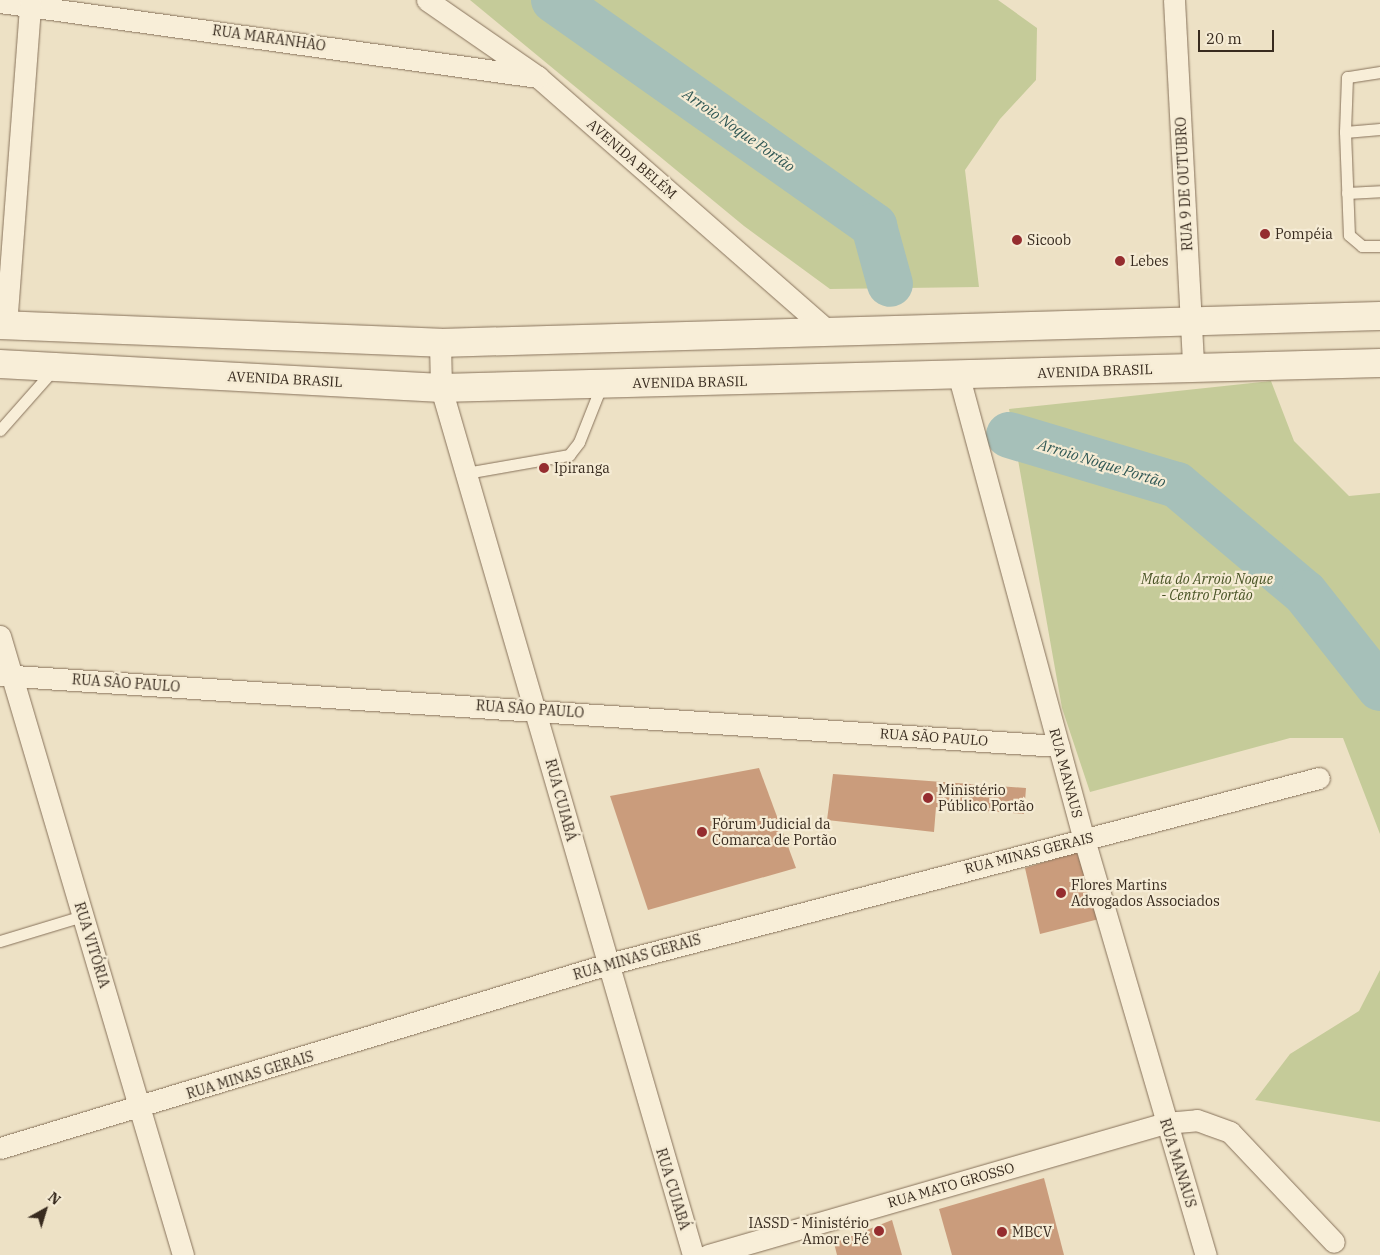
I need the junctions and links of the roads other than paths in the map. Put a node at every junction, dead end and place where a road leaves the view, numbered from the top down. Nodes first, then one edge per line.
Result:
1 (427, 0) edge
2 (1174, 0) edge
3 (0, 2) edge
4 (30, 4) junction
5 (1380, 72) edge
6 (538, 77) junction
7 (1380, 129) edge
8 (1345, 132) junction
9 (1380, 191) edge
10 (1347, 193) junction
11 (1380, 246) edge
12 (1380, 316) edge
13 (1192, 321) junction
14 (3, 326) edge
15 (827, 330) junction
16 (440, 343) junction
17 (1380, 363) edge
18 (0, 364) edge
19 (55, 367) junction
20 (1193, 367) junction
21 (959, 376) junction
22 (602, 384) junction
23 (440, 388) junction
24 (0, 430) edge
25 (466, 473) junction
26 (0, 636) edge
27 (5, 675) edge
28 (537, 709) junction
29 (1059, 746) junction
30 (1319, 778) dead end
31 (1084, 839) junction
32 (83, 916) junction
33 (0, 941) edge
34 (606, 965) junction
35 (141, 1108) junction
36 (1165, 1123) junction
37 (0, 1148) edge
38 (1334, 1242) dead end
39 (183, 1255) edge
40 (693, 1255) edge
41 (708, 1255) edge
42 (1206, 1255) edge

1 - 6 street, AVENIDA BELÉM
2 - 13 street, RUA 9 DE OUTUBRO
3 - 4 street, RUA MARANHÃO
4 - 6 street, RUA MARANHÃO
4 - 14 street
5 - 8 lane
6 - 15 street, AVENIDA BELÉM
7 - 8 lane
8 - 10 lane
9 - 10 lane
10 - 11 lane
12 - 13 main road
13 - 15 main road
13 - 20 street, RUA 9 DE OUTUBRO
14 - 16 main road
15 - 16 main road
16 - 23 street, RUA CUIABÁ
17 - 20 main road, AVENIDA BRASIL
18 - 19 main road, AVENIDA BRASIL
19 - 23 main road, AVENIDA BRASIL
19 - 24 lane
20 - 21 main road, AVENIDA BRASIL
21 - 22 main road, AVENIDA BRASIL
21 - 29 street, RUA MANAUS
22 - 23 main road, AVENIDA BRASIL
22 - 25 lane
23 - 25 street, RUA CUIABÁ
25 - 28 street, RUA CUIABÁ
26 - 27 street, RUA VITÓRIA
27 - 28 street, RUA SÃO PAULO
27 - 32 street, RUA VITÓRIA
28 - 29 street, RUA SÃO PAULO
28 - 34 street, RUA CUIABÁ
29 - 31 street, RUA MANAUS
30 - 31 street, RUA MINAS GERAIS
31 - 34 street, RUA MINAS GERAIS
31 - 36 street, RUA MANAUS
32 - 33 lane
32 - 35 street, RUA VITÓRIA
34 - 35 street, RUA MINAS GERAIS
34 - 40 street, RUA CUIABÁ
35 - 37 street, RUA MINAS GERAIS
35 - 39 street, RUA VITÓRIA
36 - 38 street, RUA MATO GROSSO
36 - 41 street, RUA MATO GROSSO
36 - 42 street, RUA MANAUS

